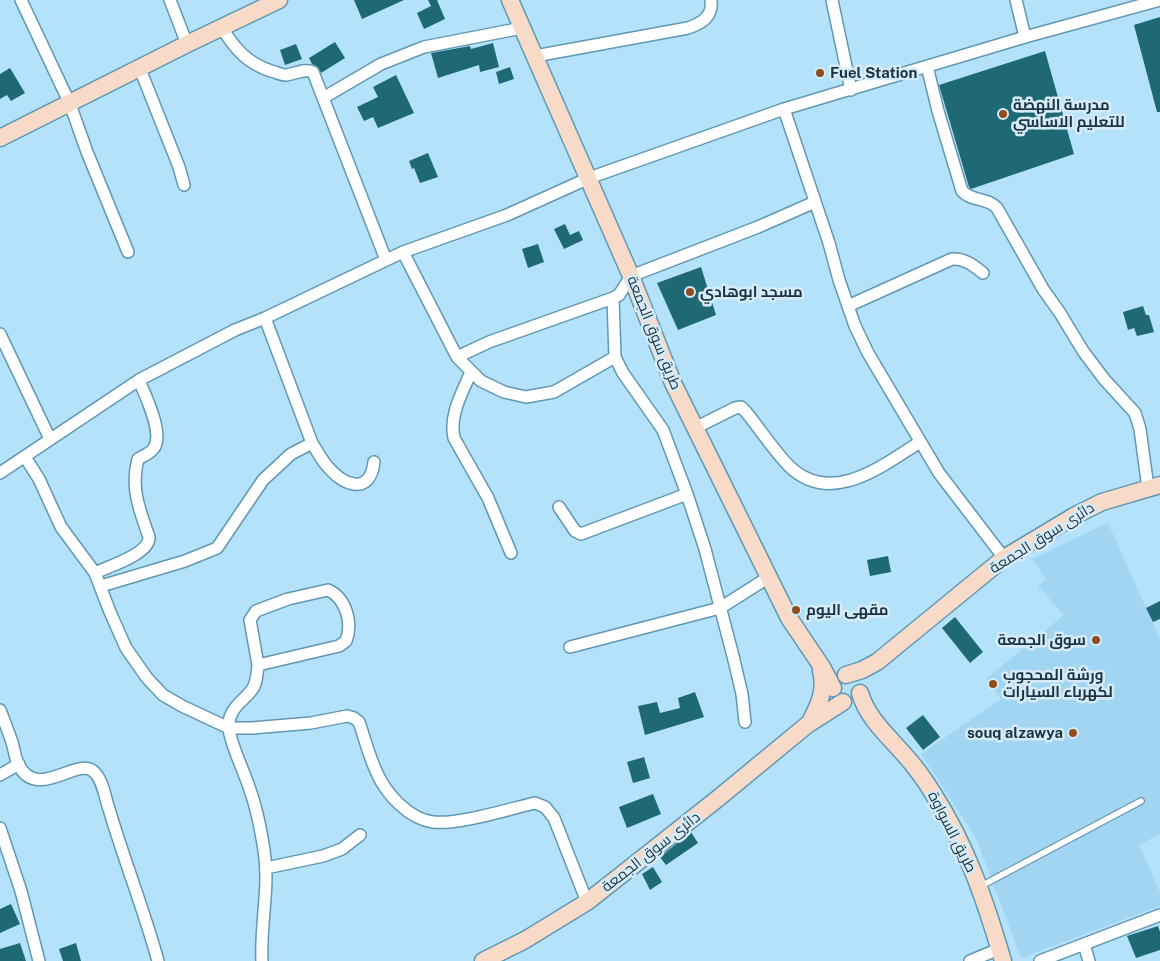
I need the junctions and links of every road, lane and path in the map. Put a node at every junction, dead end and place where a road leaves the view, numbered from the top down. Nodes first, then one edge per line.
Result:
1 (21, 0) edge
2 (170, 0) edge
3 (280, 0) edge
4 (510, 0) edge
5 (711, 0) edge
6 (832, 0) edge
7 (1016, 0) edge
8 (1160, 0) edge
9 (222, 28) junction
10 (522, 28) junction
11 (1025, 37) junction
12 (187, 44) junction
13 (535, 56) junction
14 (927, 66) junction
15 (140, 68) junction
16 (851, 90) junction
17 (323, 98) junction
18 (70, 104) junction
19 (784, 109) junction
20 (0, 138) edge
21 (589, 178) junction
22 (184, 184) dead end
23 (815, 202) junction
24 (128, 252) dead end
25 (403, 252) junction
26 (386, 260) junction
27 (983, 272) dead end
28 (631, 276) junction
29 (613, 298) junction
30 (848, 306) junction
31 (265, 318) junction
32 (0, 334) edge
33 (457, 357) junction
34 (615, 357) junction
35 (470, 372) junction
36 (139, 380) junction
37 (695, 428) junction
38 (50, 439) junction
39 (920, 442) junction
40 (312, 443) junction
41 (25, 457) junction
42 (374, 462) dead end
43 (0, 473) edge
44 (1154, 487) edge
45 (687, 494) junction
46 (559, 507) dead end
47 (511, 553) dead end
48 (1004, 558) junction
49 (95, 573) junction
50 (769, 577) junction
51 (100, 586) junction
52 (720, 608) junction
53 (570, 647) dead end
54 (817, 659) junction
55 (258, 665) junction
56 (846, 690) junction
57 (0, 710) edge
58 (870, 716) junction
59 (813, 721) junction
60 (745, 722) dead end
61 (229, 728) junction
62 (19, 764) junction
63 (0, 775) edge
64 (1141, 801) dead end
65 (0, 828) edge
66 (360, 836) dead end
67 (266, 868) junction
68 (979, 887) junction
69 (587, 902) junction
70 (1160, 914) edge
71 (1084, 944) junction
72 (1001, 955) edge
73 (39, 961) edge
74 (158, 961) edge
75 (262, 961) edge
76 (483, 961) edge
77 (970, 961) edge
78 (1040, 961) edge
79 (1089, 961) edge

1 - 18 street
2 - 12 street
3 - 9 street
4 - 10 street, طريق سوق الجمعة
5 - 13 street
6 - 16 street
7 - 11 street
8 - 11 street
9 - 12 street
9 - 17 street
10 - 13 street, طريق سوق الجمعة
10 - 17 street
11 - 14 street
12 - 15 street
13 - 21 street, طريق سوق الجمعة
14 - 16 street
14 - 44 street
15 - 18 street
15 - 22 street
16 - 19 street
17 - 26 street
18 - 20 street
18 - 24 street
19 - 21 street
19 - 23 street
21 - 25 street
21 - 28 street, طريق سوق الجمعة
23 - 28 street
23 - 30 street
25 - 26 street
25 - 33 street
26 - 31 street
27 - 30 street
28 - 29 street
28 - 37 street, طريق سوق الجمعة
29 - 33 street
29 - 34 street
30 - 39 street
31 - 36 street
31 - 40 street
32 - 38 street
33 - 35 street
34 - 35 street
34 - 45 street
35 - 47 street
36 - 38 street
36 - 49 street
37 - 39 street
37 - 50 street, طريق سوق الجمعة
38 - 41 street
39 - 48 street
40 - 42 street
40 - 51 street
41 - 43 street
41 - 49 street
44 - 48 street, دائرى سوق الجمعة
45 - 46 street
45 - 52 street
48 - 56 street, دائرى سوق الجمعة
49 - 51 street
50 - 52 street
50 - 54 street, طريق سوق الجمعة
51 - 61 street
52 - 53 street
52 - 60 street
54 - 56 street
54 - 59 street
55 - 55 street
55 - 61 street
56 - 58 street, طريق السواوة
56 - 59 street, دائرى سوق الجمعة
57 - 62 street
58 - 59 street
58 - 68 street, طريق السواوة
59 - 69 street, دائرى سوق الجمعة
61 - 67 street
61 - 69 street
62 - 63 street
62 - 74 street
64 - 68 lane
65 - 73 street
66 - 67 street
67 - 75 street
68 - 72 street, طريق السواوة
69 - 76 street, دائرى سوق الجمعة
70 - 71 street
71 - 78 street
71 - 79 street
72 - 77 street

